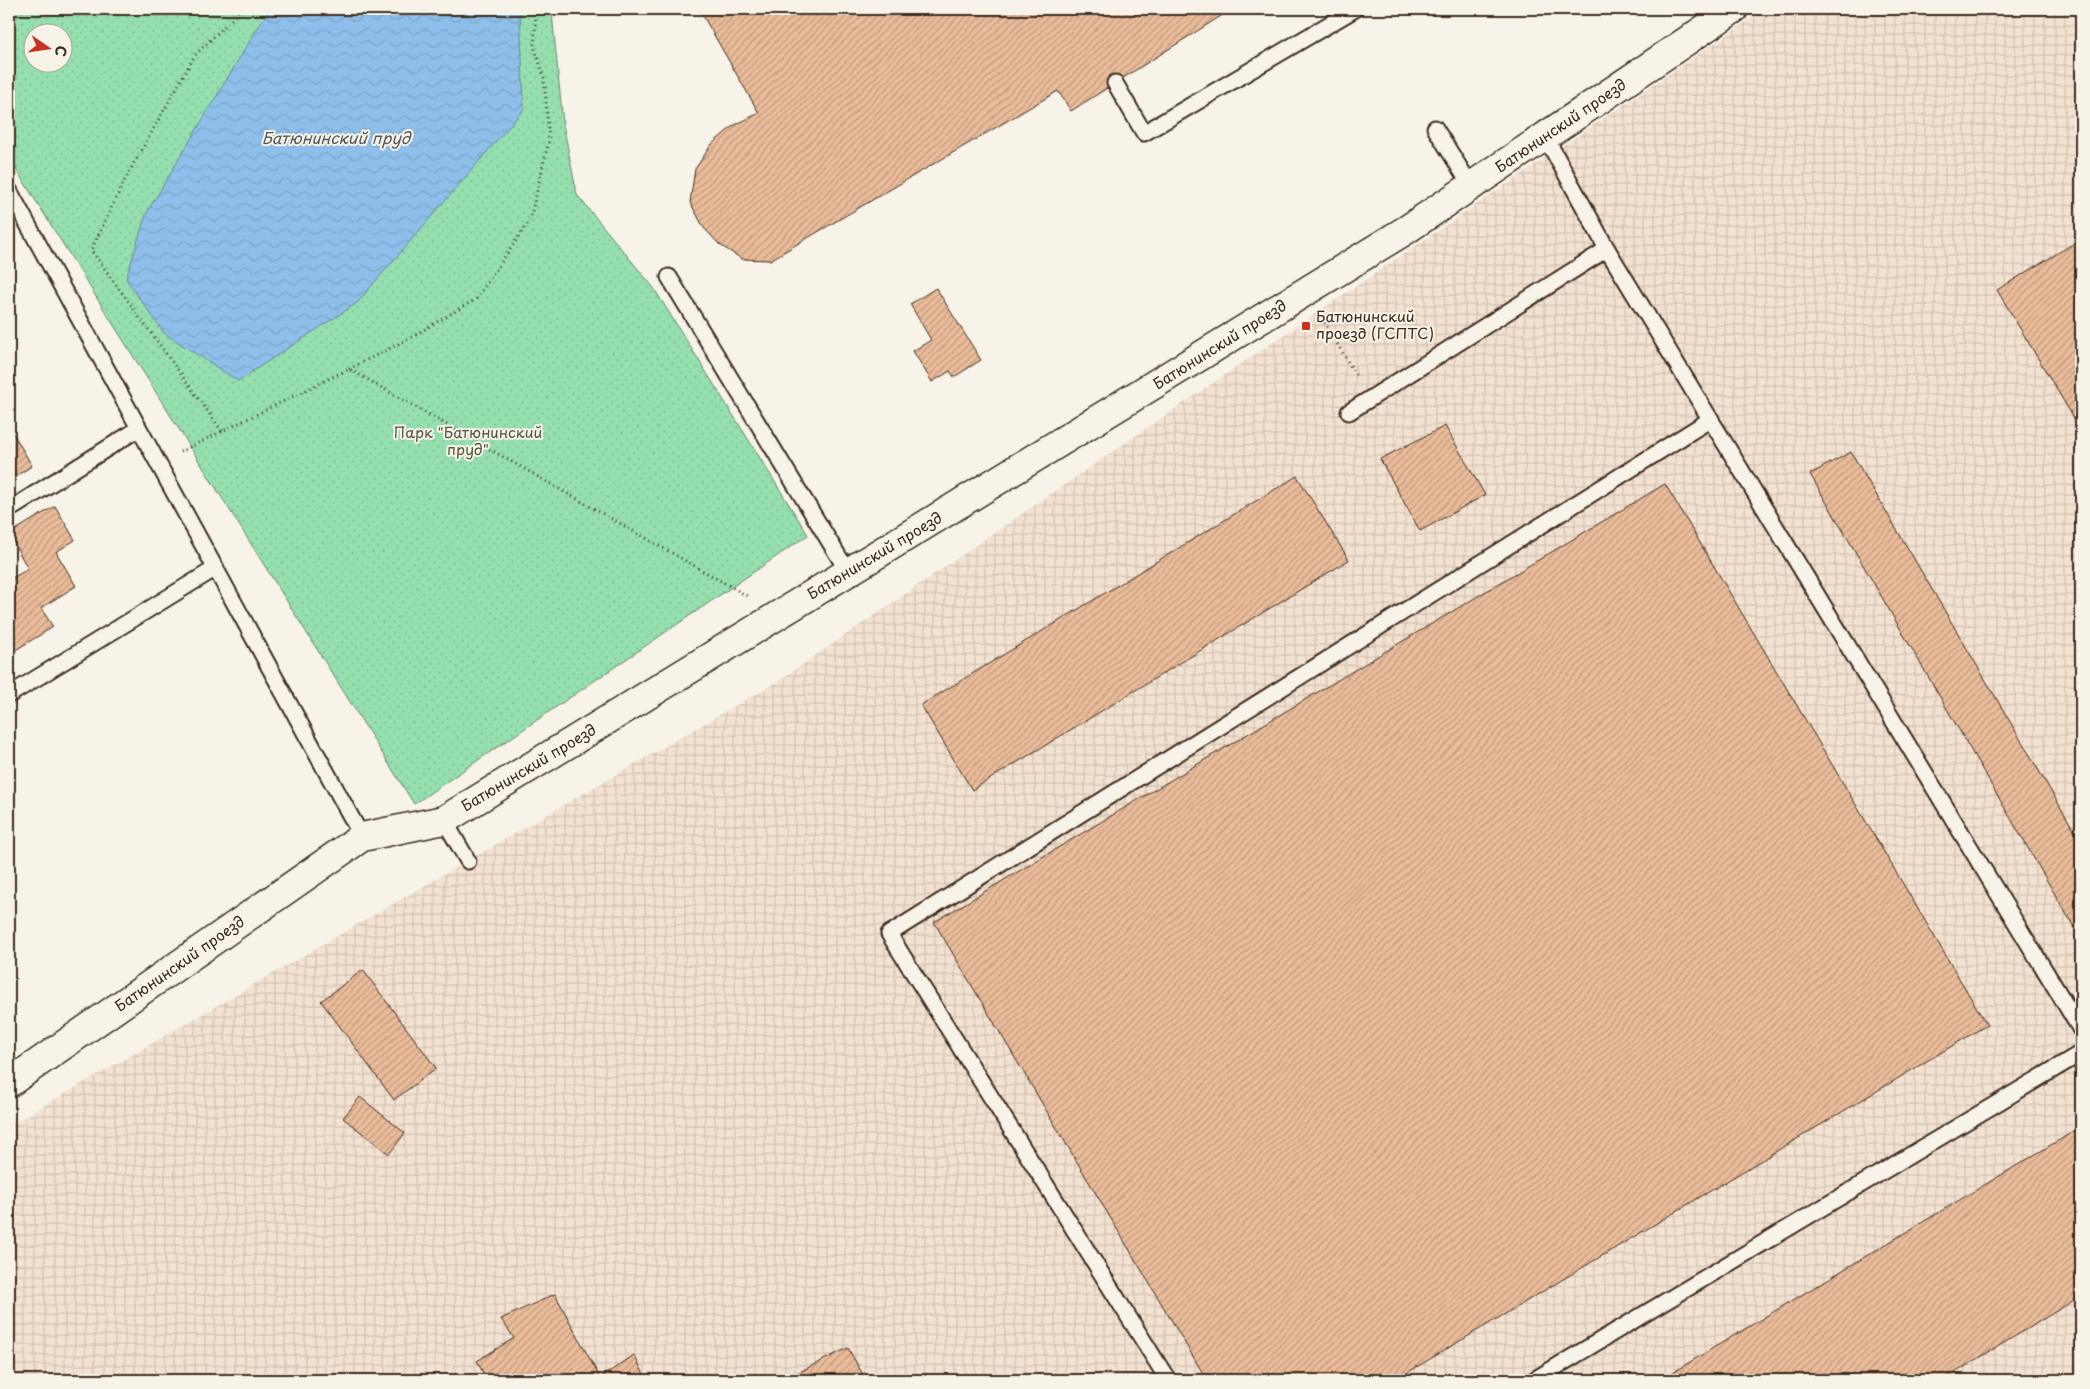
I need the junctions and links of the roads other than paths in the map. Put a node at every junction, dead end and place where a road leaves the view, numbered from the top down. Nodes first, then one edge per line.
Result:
1 (1355, 9) edge
2 (1734, 9) edge
3 (1115, 84) dead end
4 (1435, 128) dead end
5 (1545, 136) junction
6 (1471, 186) junction
7 (9, 190) edge
8 (1607, 249) junction
9 (669, 277) dead end
10 (1349, 412) dead end
11 (1711, 419) junction
12 (138, 429) junction
13 (9, 510) edge
14 (216, 568) junction
15 (848, 572) junction
16 (9, 695) edge
17 (444, 820) junction
18 (362, 837) junction
19 (468, 861) dead end
20 (2081, 1030) edge
21 (2081, 1053) edge
22 (9, 1083) edge
23 (1168, 1380) edge
24 (1534, 1380) edge

1 - 3 lane
2 - 5 street, Батюнинский проезд
4 - 6 lane
5 - 6 street, Батюнинский проезд
5 - 8 lane
6 - 15 street, Батюнинский проезд
7 - 12 lane
8 - 10 lane
8 - 11 lane
9 - 15 lane
11 - 20 lane
11 - 23 lane
12 - 13 lane
12 - 14 lane
14 - 16 lane
14 - 18 lane
15 - 17 street, Батюнинский проезд
17 - 18 street, Батюнинский проезд
17 - 19 lane
18 - 22 street, Батюнинский проезд
21 - 24 lane

